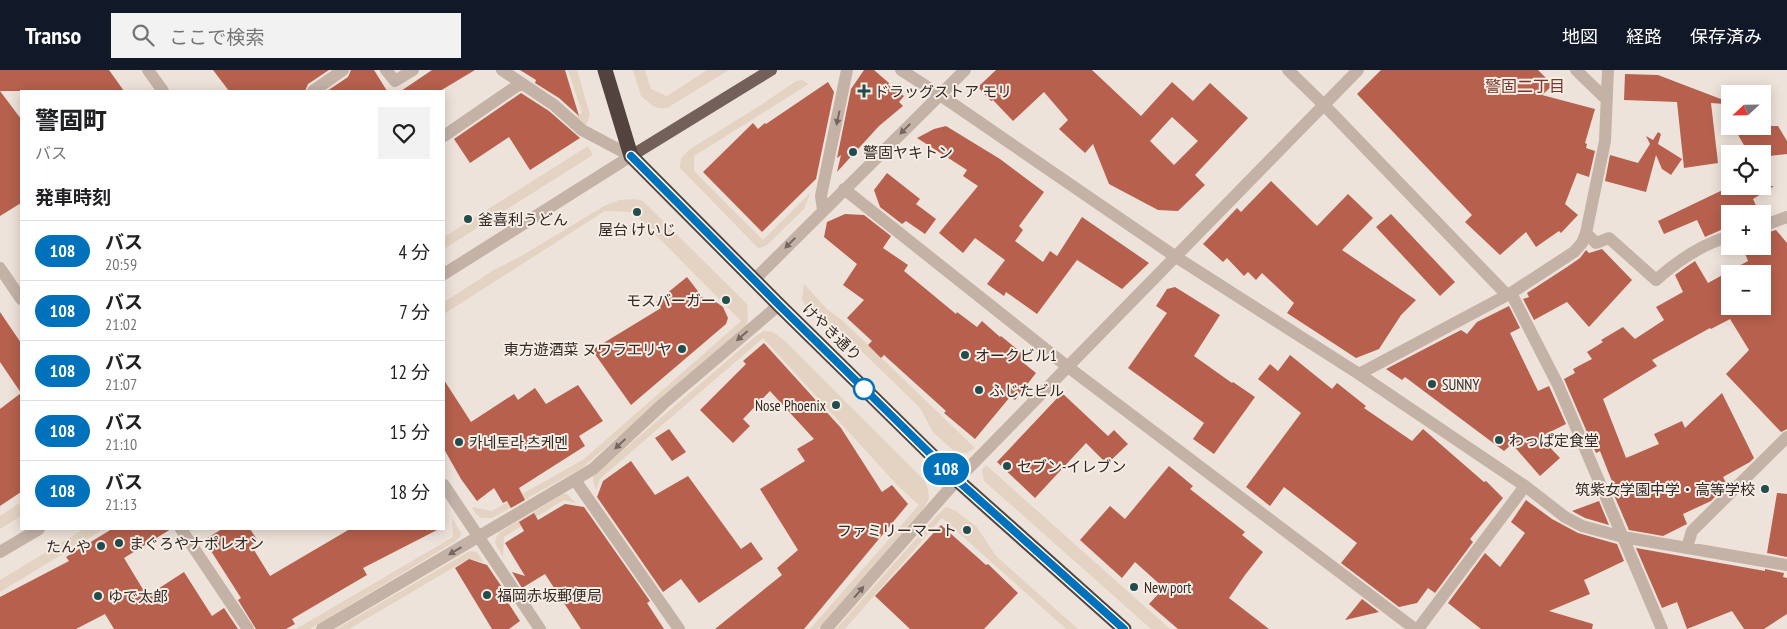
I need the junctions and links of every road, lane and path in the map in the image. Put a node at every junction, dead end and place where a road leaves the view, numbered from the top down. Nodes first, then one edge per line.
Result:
1 (148, 70) edge
2 (343, 70) edge
3 (386, 70) edge
4 (413, 70) edge
5 (502, 70) edge
6 (605, 70) edge
7 (771, 70) edge
8 (847, 70) edge
9 (901, 70) edge
10 (965, 70) edge
11 (1288, 70) edge
12 (1358, 70) edge
13 (1576, 70) edge
14 (1608, 70) edge
15 (521, 83) junction
16 (162, 90) edge
17 (314, 90) edge
18 (940, 95) junction
19 (1607, 100) junction
20 (1324, 105) junction
21 (445, 135) edge
22 (631, 156) junction
23 (844, 189) junction
24 (823, 210) junction
25 (1787, 217) edge
26 (1771, 223) edge
27 (1586, 233) junction
28 (1721, 240) edge
29 (1176, 257) junction
30 (0, 268) edge
31 (445, 273) edge
32 (754, 280) junction
33 (1509, 294) junction
34 (20, 298) edge
35 (779, 305) junction
36 (1068, 368) junction
37 (1358, 374) junction
38 (1787, 437) edge
39 (575, 480) junction
40 (957, 480) junction
41 (445, 486) edge
42 (1525, 486) junction
43 (37, 530) edge
44 (182, 530) edge
45 (479, 536) junction
46 (1623, 537) junction
47 (1687, 547) junction
48 (0, 552) edge
49 (1787, 565) edge
50 (248, 629) edge
51 (322, 629) edge
52 (540, 629) edge
53 (679, 629) edge
54 (826, 629) edge
55 (1124, 629) edge
56 (1417, 629) edge
57 (1662, 629) edge

1 - 16 street
2 - 17 street
3 - 4 street
5 - 15 street
6 - 22 highway
7 - 22 main road
8 -> 24 street
9 - 18 street
10 - 18 street
11 - 20 street
12 - 20 street
13 - 19 street
14 - 19 street
15 - 21 street
15 - 22 street
18 -> 23 street
18 - 29 street
19 - 27 street
20 - 29 street
20 - 33 street
22 - 31 street
22 - 32 highway, けやき通り
23 - 24 street
23 - 36 street
24 -> 32 street
25 - 26 street
27 - 28 street
27 - 33 street
29 - 36 street
29 - 37 street
30 - 34 street
32 - 35 highway, けやき通り
33 - 37 street
33 - 46 street
35 -> 39 street
35 - 40 highway, けやき通り
36 - 40 street
36 - 56 street
37 - 42 street
38 - 47 street
39 - 45 street
39 - 53 street
54 -> 40 street
40 - 55 highway, けやき通り
41 - 45 street
42 - 46 street
42 - 56 street
43 - 48 street
44 - 50 street
45 -> 51 street
45 - 52 street
46 - 47 street
46 - 57 street
47 - 49 street

